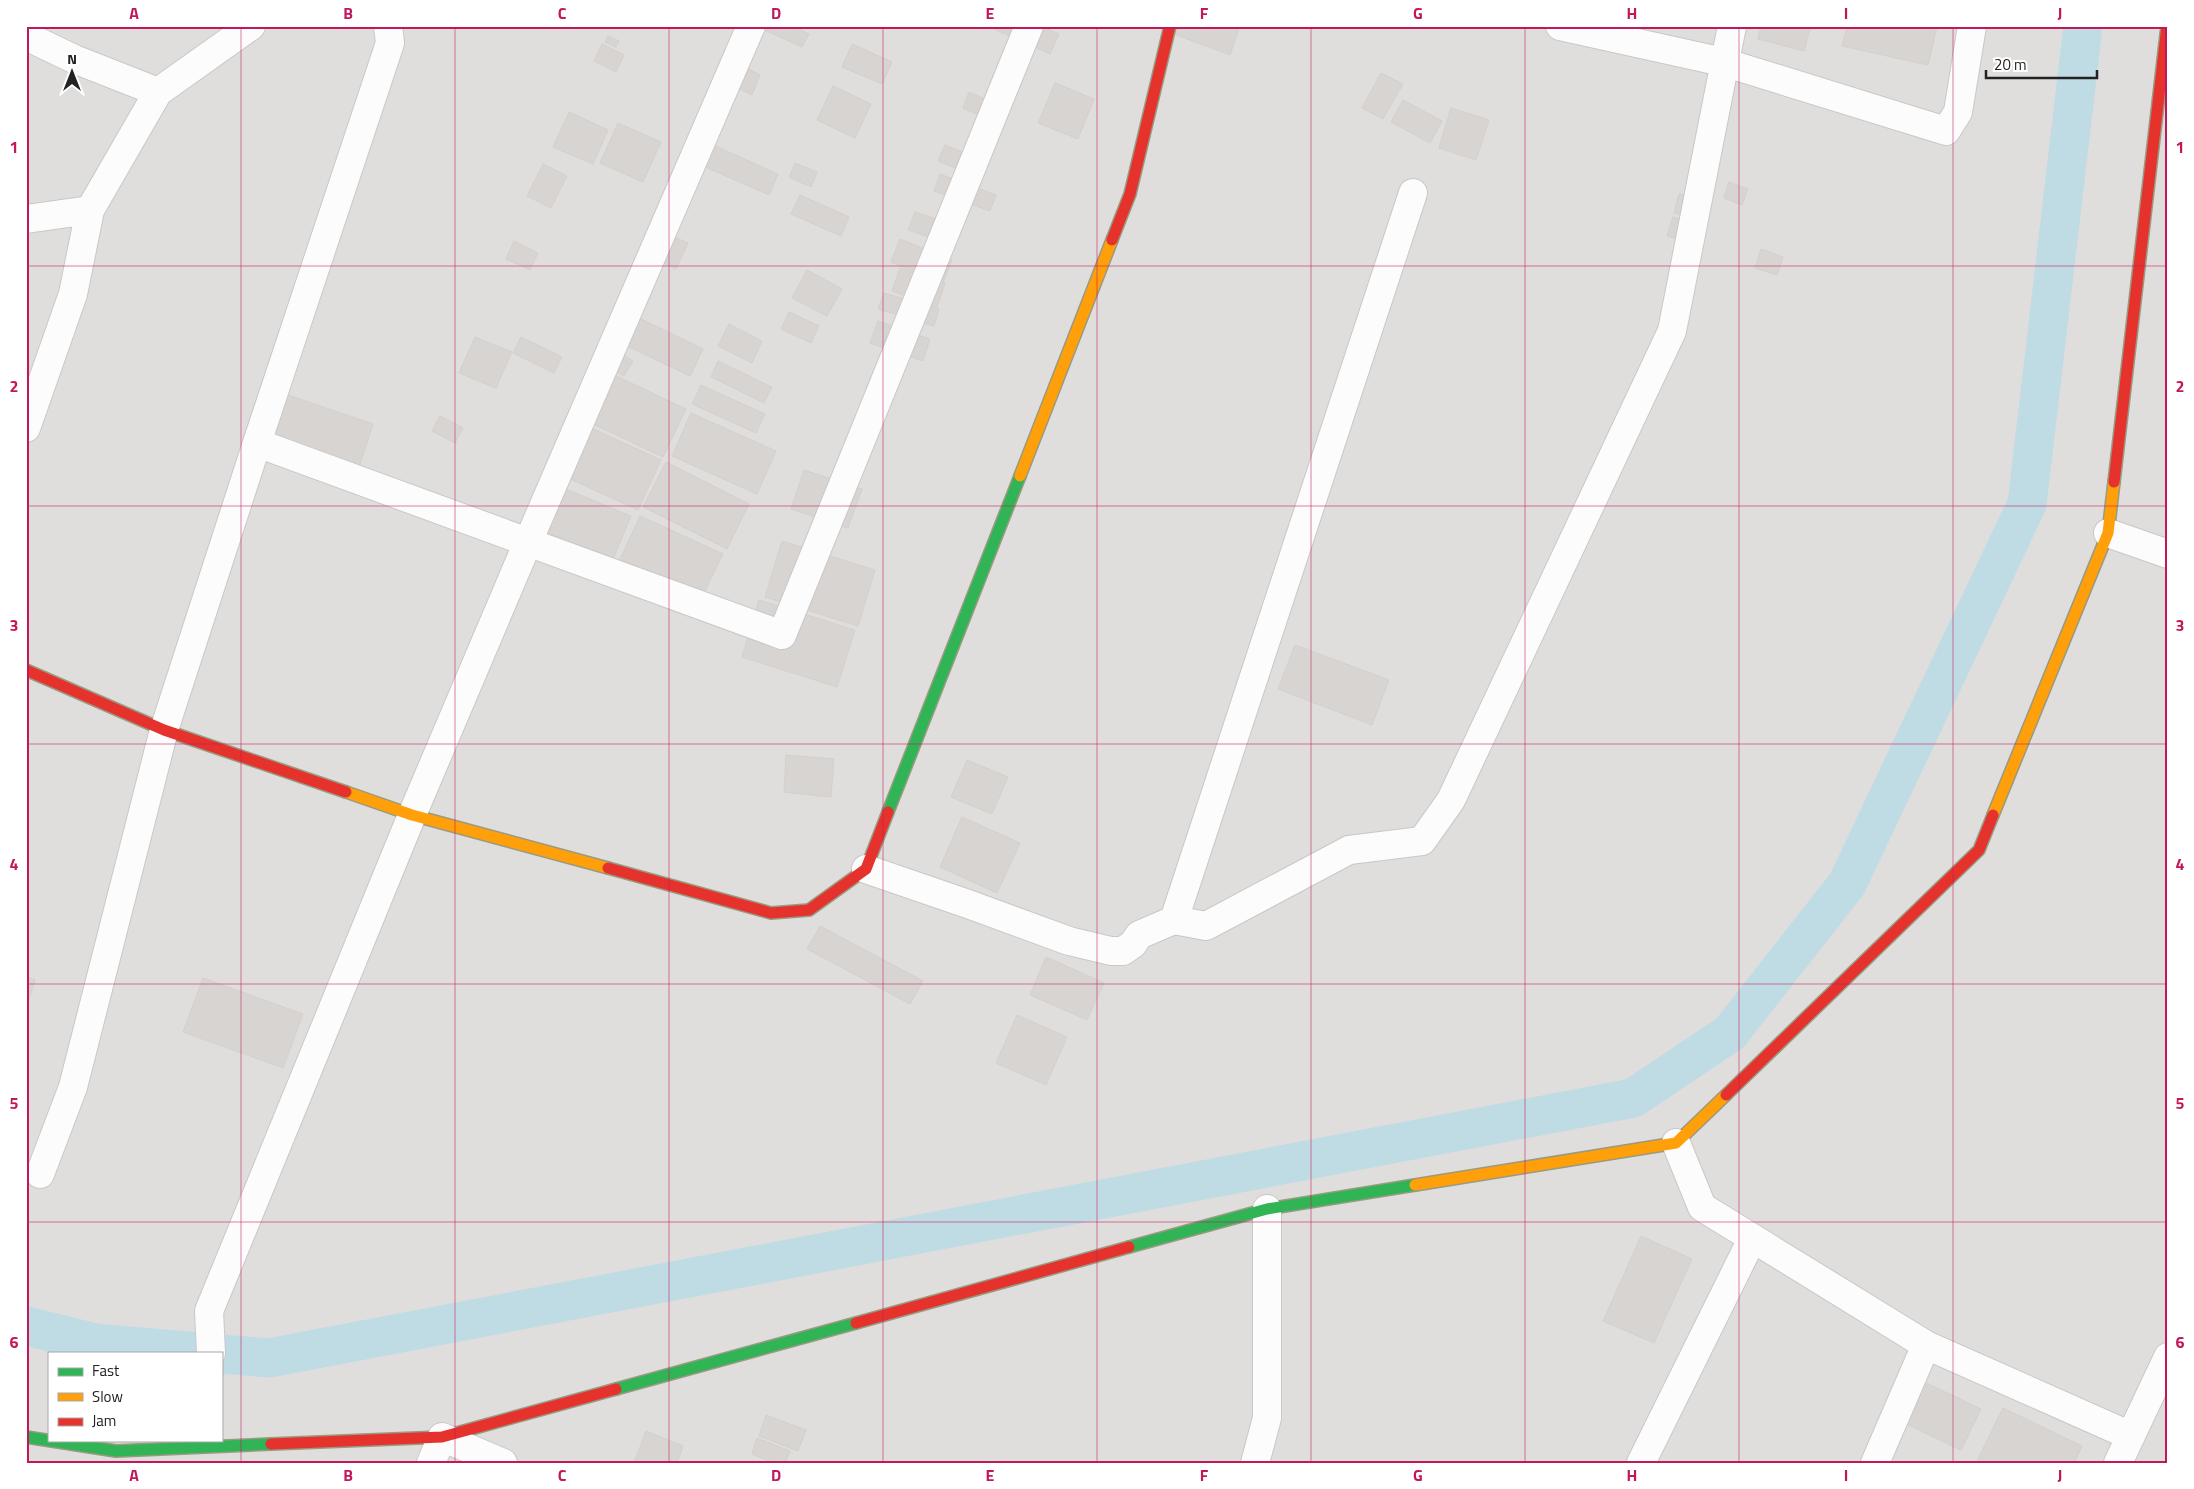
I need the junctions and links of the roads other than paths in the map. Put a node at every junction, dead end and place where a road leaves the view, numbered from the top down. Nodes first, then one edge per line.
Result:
1 (250, 26) edge
2 (388, 26) edge
3 (751, 26) edge
4 (1030, 26) edge
5 (1170, 26) edge
6 (1560, 26) edge
7 (1732, 26) edge
8 (1972, 26) edge
9 (2166, 26) edge
10 (26, 36) edge
11 (1724, 62) junction
12 (158, 92) junction
13 (1413, 193) dead end
14 (90, 210) junction
15 (26, 219) edge
16 (26, 428) edge
17 (257, 443) junction
18 (2108, 533) junction
19 (528, 542) junction
20 (2168, 554) edge
21 (26, 670) edge
22 (164, 730) junction
23 (412, 815) junction
24 (866, 869) junction
25 (1174, 920) junction
26 (1676, 1143) junction
27 (40, 1174) dead end
28 (1266, 1209) junction
29 (1752, 1239) junction
30 (1926, 1345) junction
31 (211, 1352) edge
32 (2167, 1362) edge
33 (2131, 1436) junction
34 (26, 1437) edge
35 (442, 1437) junction
36 (48, 1440) edge
37 (58, 1442) edge
38 (215, 1444) edge
39 (431, 1463) edge
40 (502, 1463) edge
41 (1255, 1463) edge
42 (1641, 1463) edge
43 (1875, 1463) edge
44 (2118, 1463) edge

1 - 12 street
2 - 17 street
3 - 19 street
4 - 19 street
5 - 24 street
6 - 11 street
7 - 11 street
8 - 11 street
9 - 18 street
10 - 12 street
11 - 25 street
12 - 14 street
13 - 25 street
14 - 15 street
14 - 16 street
17 - 19 street
17 - 22 street
18 - 20 street
18 - 26 street
19 - 23 street
21 - 22 street
22 - 23 street
22 - 27 street
23 - 24 street
23 - 31 street
24 - 25 street
26 - 28 street
26 - 29 street
28 - 35 street
28 - 41 street
29 - 30 street
29 - 42 street
30 - 33 street
30 - 43 street
32 - 33 street
33 - 44 street
34 - 36 street
35 - 38 street
35 - 39 street
35 - 40 street
37 - 38 street

